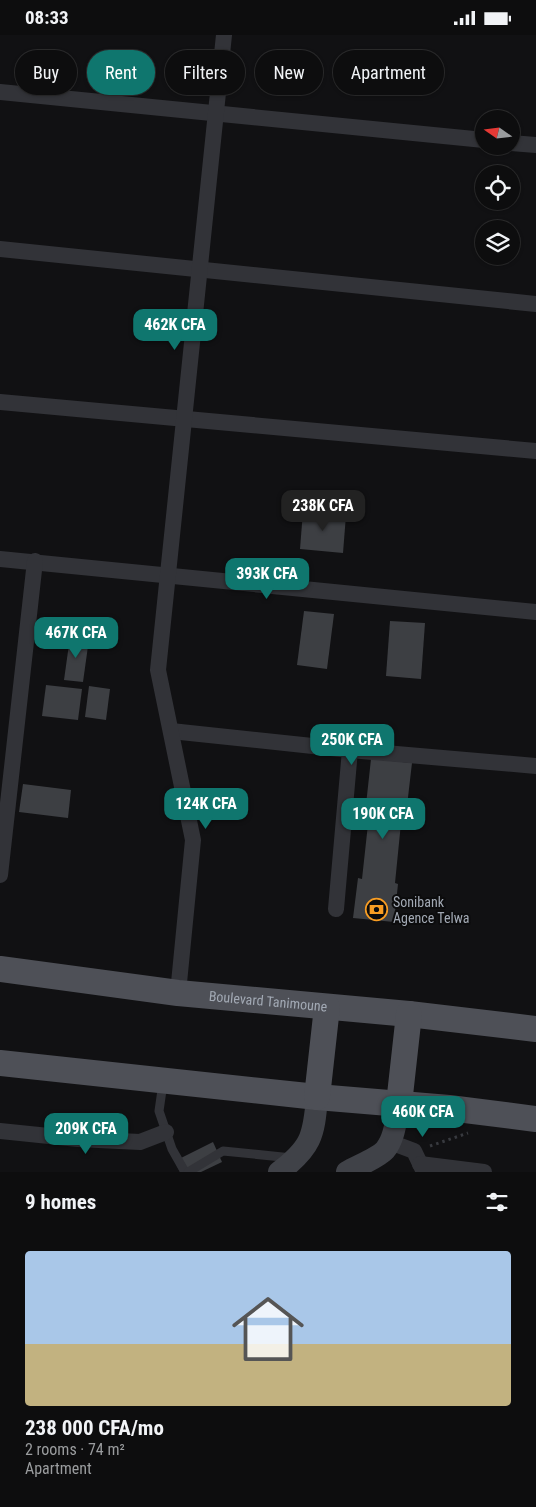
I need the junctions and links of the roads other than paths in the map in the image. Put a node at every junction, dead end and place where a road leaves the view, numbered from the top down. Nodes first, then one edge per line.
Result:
1 (224, 35) edge
2 (0, 92) edge
3 (216, 113) junction
4 (475, 139) edge
5 (520, 144) edge
6 (536, 145) edge
7 (0, 249) edge
8 (200, 269) junction
9 (536, 303) edge
10 (0, 401) edge
11 (184, 419) junction
12 (536, 451) edge
13 (0, 559) edge
14 (35, 561) junction
15 (168, 575) junction
16 (536, 612) edge
17 (171, 731) junction
18 (350, 750) junction
19 (536, 766) edge
20 (0, 875) edge
21 (336, 909) dead end
22 (0, 969) edge
23 (178, 993) junction
24 (327, 1007) junction
25 (409, 1014) junction
26 (536, 1029) edge
27 (0, 1063) edge
28 (163, 1080) junction
29 (318, 1097) junction
30 (399, 1105) junction
31 (536, 1119) edge
32 (0, 1131) edge
33 (166, 1132) junction
34 (390, 1142) junction
35 (298, 1158) junction
36 (419, 1162) edge
37 (186, 1172) edge
38 (279, 1172) edge
39 (347, 1172) edge
40 (484, 1172) edge

1 - 3 street
2 - 3 street
3 - 4 street
3 - 8 street
5 - 6 street
7 - 8 street
8 - 9 street
8 - 11 street
10 - 11 street
11 - 12 street
11 - 15 street
13 - 14 street
14 - 15 street
14 - 20 street
15 - 16 street
15 - 17 street
17 - 18 street
17 - 23 street
18 - 19 street
18 - 21 street
22 - 23 main road, Boulevard Tanimoune
23 - 24 main road, Boulevard Tanimoune
24 - 25 main road, Boulevard Tanimoune
24 - 29 main road
25 - 26 main road, Boulevard Tanimoune
25 - 30 main road
27 - 28 main road
28 - 29 main road
28 - 33 lane
29 - 30 main road
29 - 35 main road
30 - 31 main road
30 - 34 main road
32 - 33 street
33 - 37 lane
34 - 36 street
34 - 39 main road
35 - 37 lane
35 - 38 main road
36 - 40 street

